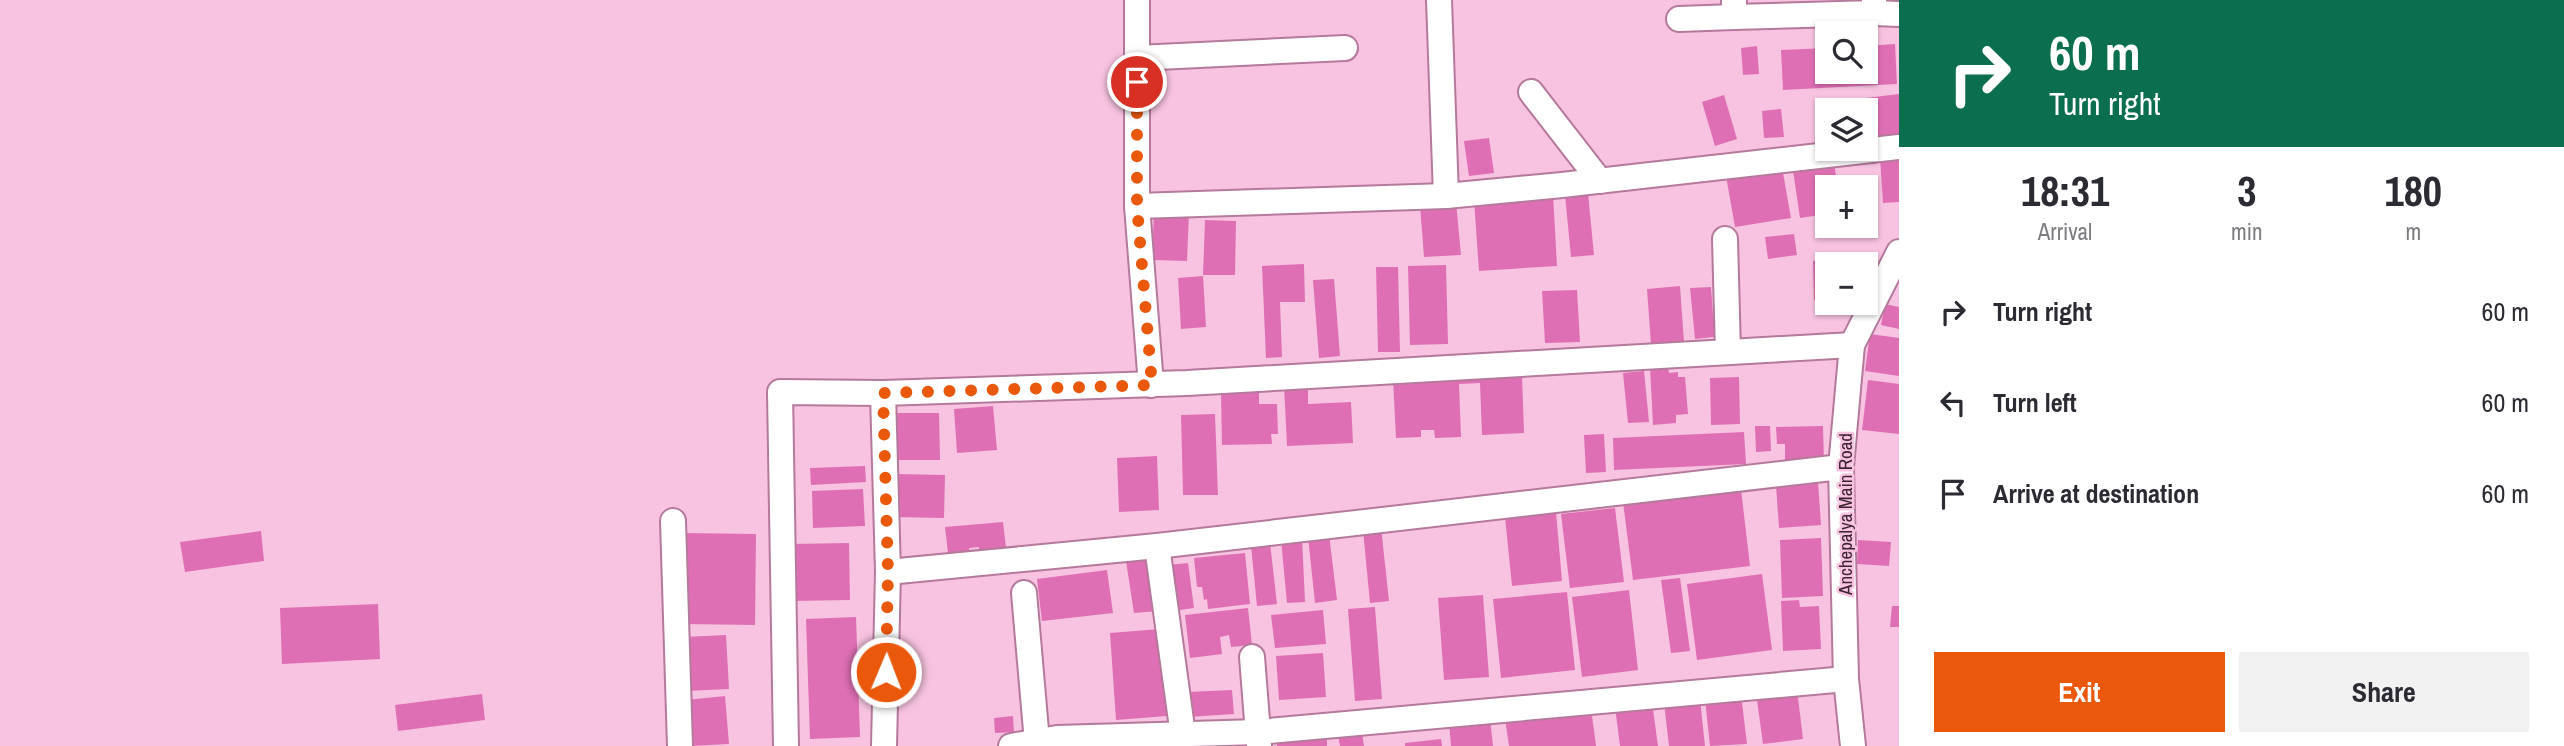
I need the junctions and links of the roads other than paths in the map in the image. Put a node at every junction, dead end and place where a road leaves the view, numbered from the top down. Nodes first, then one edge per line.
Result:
1 (1137, 0) edge
2 (1439, 0) edge
3 (1874, 6) edge
4 (1734, 8) edge
5 (1899, 14) edge
6 (1679, 19) dead end
7 (1345, 48) dead end
8 (1137, 58) junction
9 (1531, 92) dead end
10 (1899, 147) edge
11 (1600, 181) junction
12 (1446, 196) junction
13 (1137, 206) junction
14 (1724, 239) dead end
15 (1899, 252) edge
16 (1852, 345) junction
17 (1728, 352) junction
18 (1152, 385) junction
19 (883, 393) junction
20 (1841, 467) junction
21 (673, 521) dead end
22 (1157, 546) junction
23 (888, 572) junction
24 (1024, 593) dead end
25 (1252, 657) dead end
26 (1846, 680) junction
27 (1183, 735) junction
28 (1258, 739) edge
29 (1037, 741) junction
30 (680, 746) edge
31 (786, 746) edge
32 (884, 746) edge
33 (1011, 746) edge
34 (1853, 746) edge

1 - 8 street
2 - 12 street
3 - 4 street
3 - 5 street
4 - 6 street
7 - 8 street
8 - 13 street
9 - 11 street
10 - 11 street
11 - 12 street
12 - 13 street
13 - 18 street
14 - 17 street
15 - 16 street, Anchepalya Main Road
16 - 17 street
16 - 20 street, Anchepalya Main Road
17 - 18 street
18 - 19 street
19 - 23 street
19 - 31 street
20 - 22 street
20 - 26 street, Anchepalya Main Road
21 - 30 street
22 - 23 street
22 - 27 street
23 - 32 street
24 - 29 street
25 - 28 street
26 - 28 street
26 - 34 street, Anchepalya Main Road
27 - 28 street
27 - 29 street
29 - 33 street

